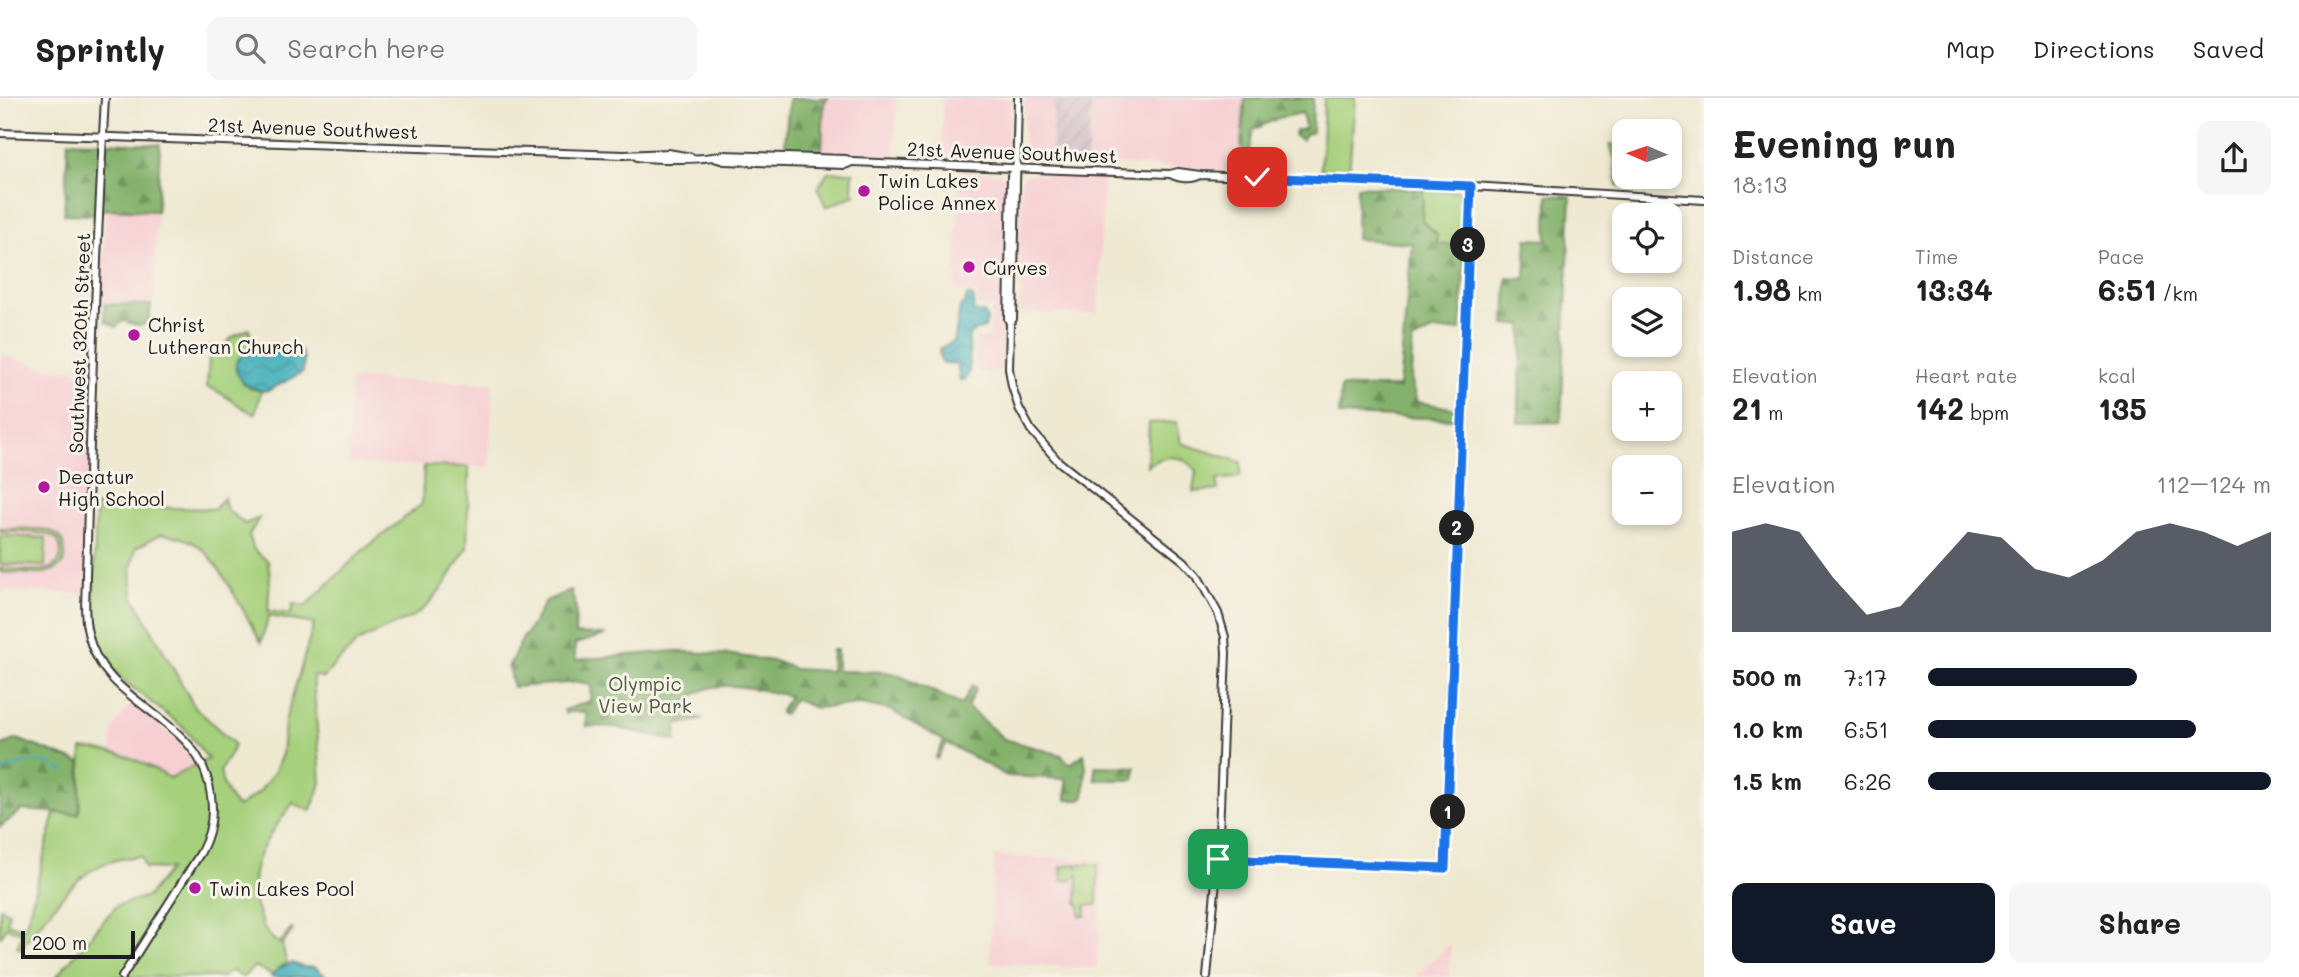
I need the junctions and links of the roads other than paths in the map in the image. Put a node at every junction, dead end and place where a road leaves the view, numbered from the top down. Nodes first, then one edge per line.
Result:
1 (105, 98) edge
2 (1018, 98) edge
3 (0, 134) edge
4 (103, 138) junction
5 (1016, 167) junction
6 (1471, 186) junction
7 (1704, 200) edge
8 (1010, 244) junction
9 (1016, 261) junction
10 (1010, 323) junction
11 (1218, 859) junction
12 (122, 977) edge
13 (1207, 977) edge

1 - 4 main road, Southwest 320th Street
2 - 5 main road
3 - 4 main road, 21st Avenue Southwest
4 - 5 main road, 21st Avenue Southwest
4 - 12 main road, Southwest 320th Street
5 - 6 main road, 21st Avenue Southwest
5 - 8 main road
5 - 9 main road
6 - 7 main road, 21st Avenue Southwest
6 - 11 street
8 - 9 main road
8 - 10 main road
9 - 10 main road
10 - 11 main road
11 - 13 main road

